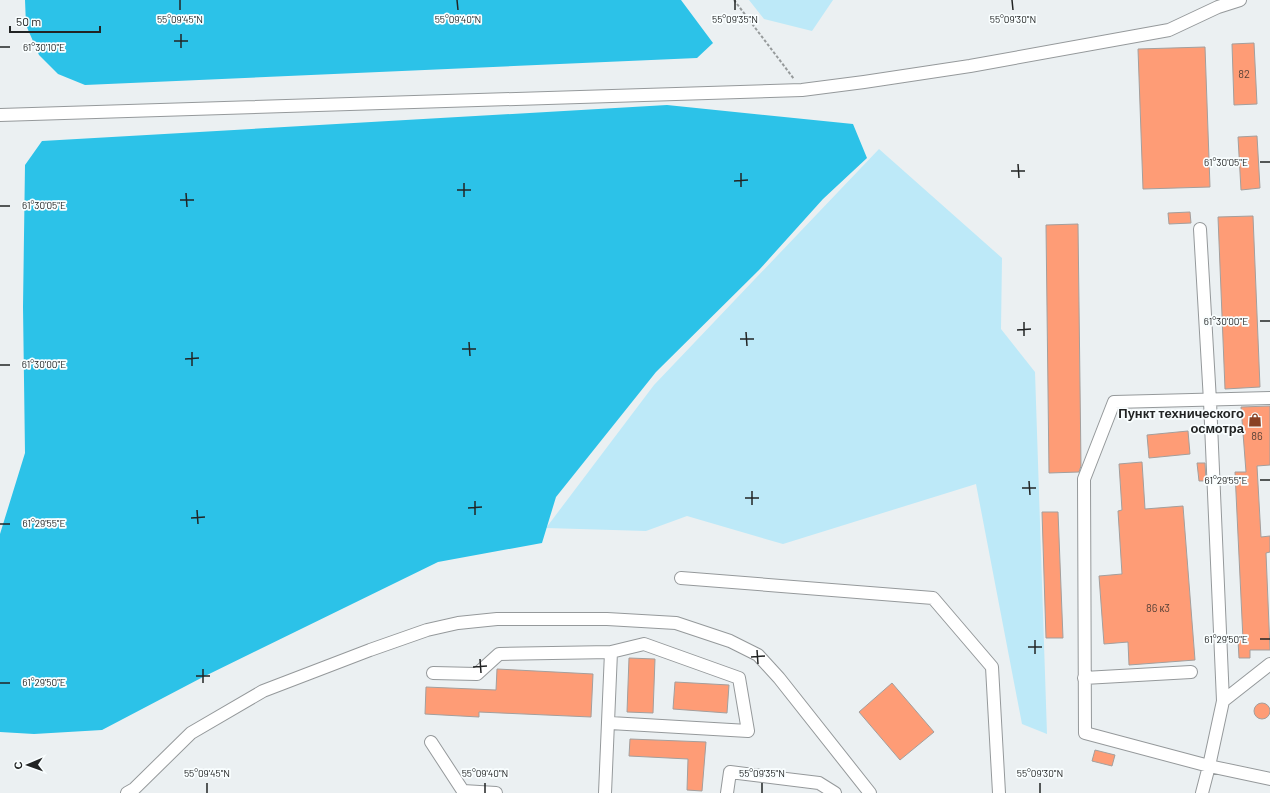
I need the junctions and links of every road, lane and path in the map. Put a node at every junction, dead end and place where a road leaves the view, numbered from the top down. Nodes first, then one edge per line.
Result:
1 (734, 0) edge
2 (1240, 0) edge
3 (802, 90) junction
4 (0, 115) edge
5 (1200, 229) dead end
6 (1270, 398) edge
7 (1210, 401) junction
8 (681, 578) dead end
9 (611, 652) junction
10 (1270, 664) edge
11 (1191, 672) dead end
12 (433, 673) dead end
13 (1084, 678) junction
14 (1223, 701) junction
15 (610, 723) junction
16 (431, 742) dead end
17 (1210, 766) junction
18 (1270, 779) edge
19 (127, 793) edge
20 (496, 793) edge
21 (605, 793) edge
22 (727, 793) edge
23 (835, 793) edge
24 (870, 793) edge
25 (999, 793) edge
26 (1202, 793) edge

1 - 3 path
2 - 3 lane
3 - 4 lane
5 - 7 lane
6 - 7 lane
7 - 13 lane
7 - 14 lane
8 - 25 lane
9 - 12 lane
9 - 15 lane
9 - 15 lane
10 - 14 lane
11 - 13 lane
13 - 17 lane
14 - 17 lane
15 - 21 lane
16 - 20 lane
17 - 18 lane
17 - 26 lane
19 - 24 lane
22 - 23 lane

